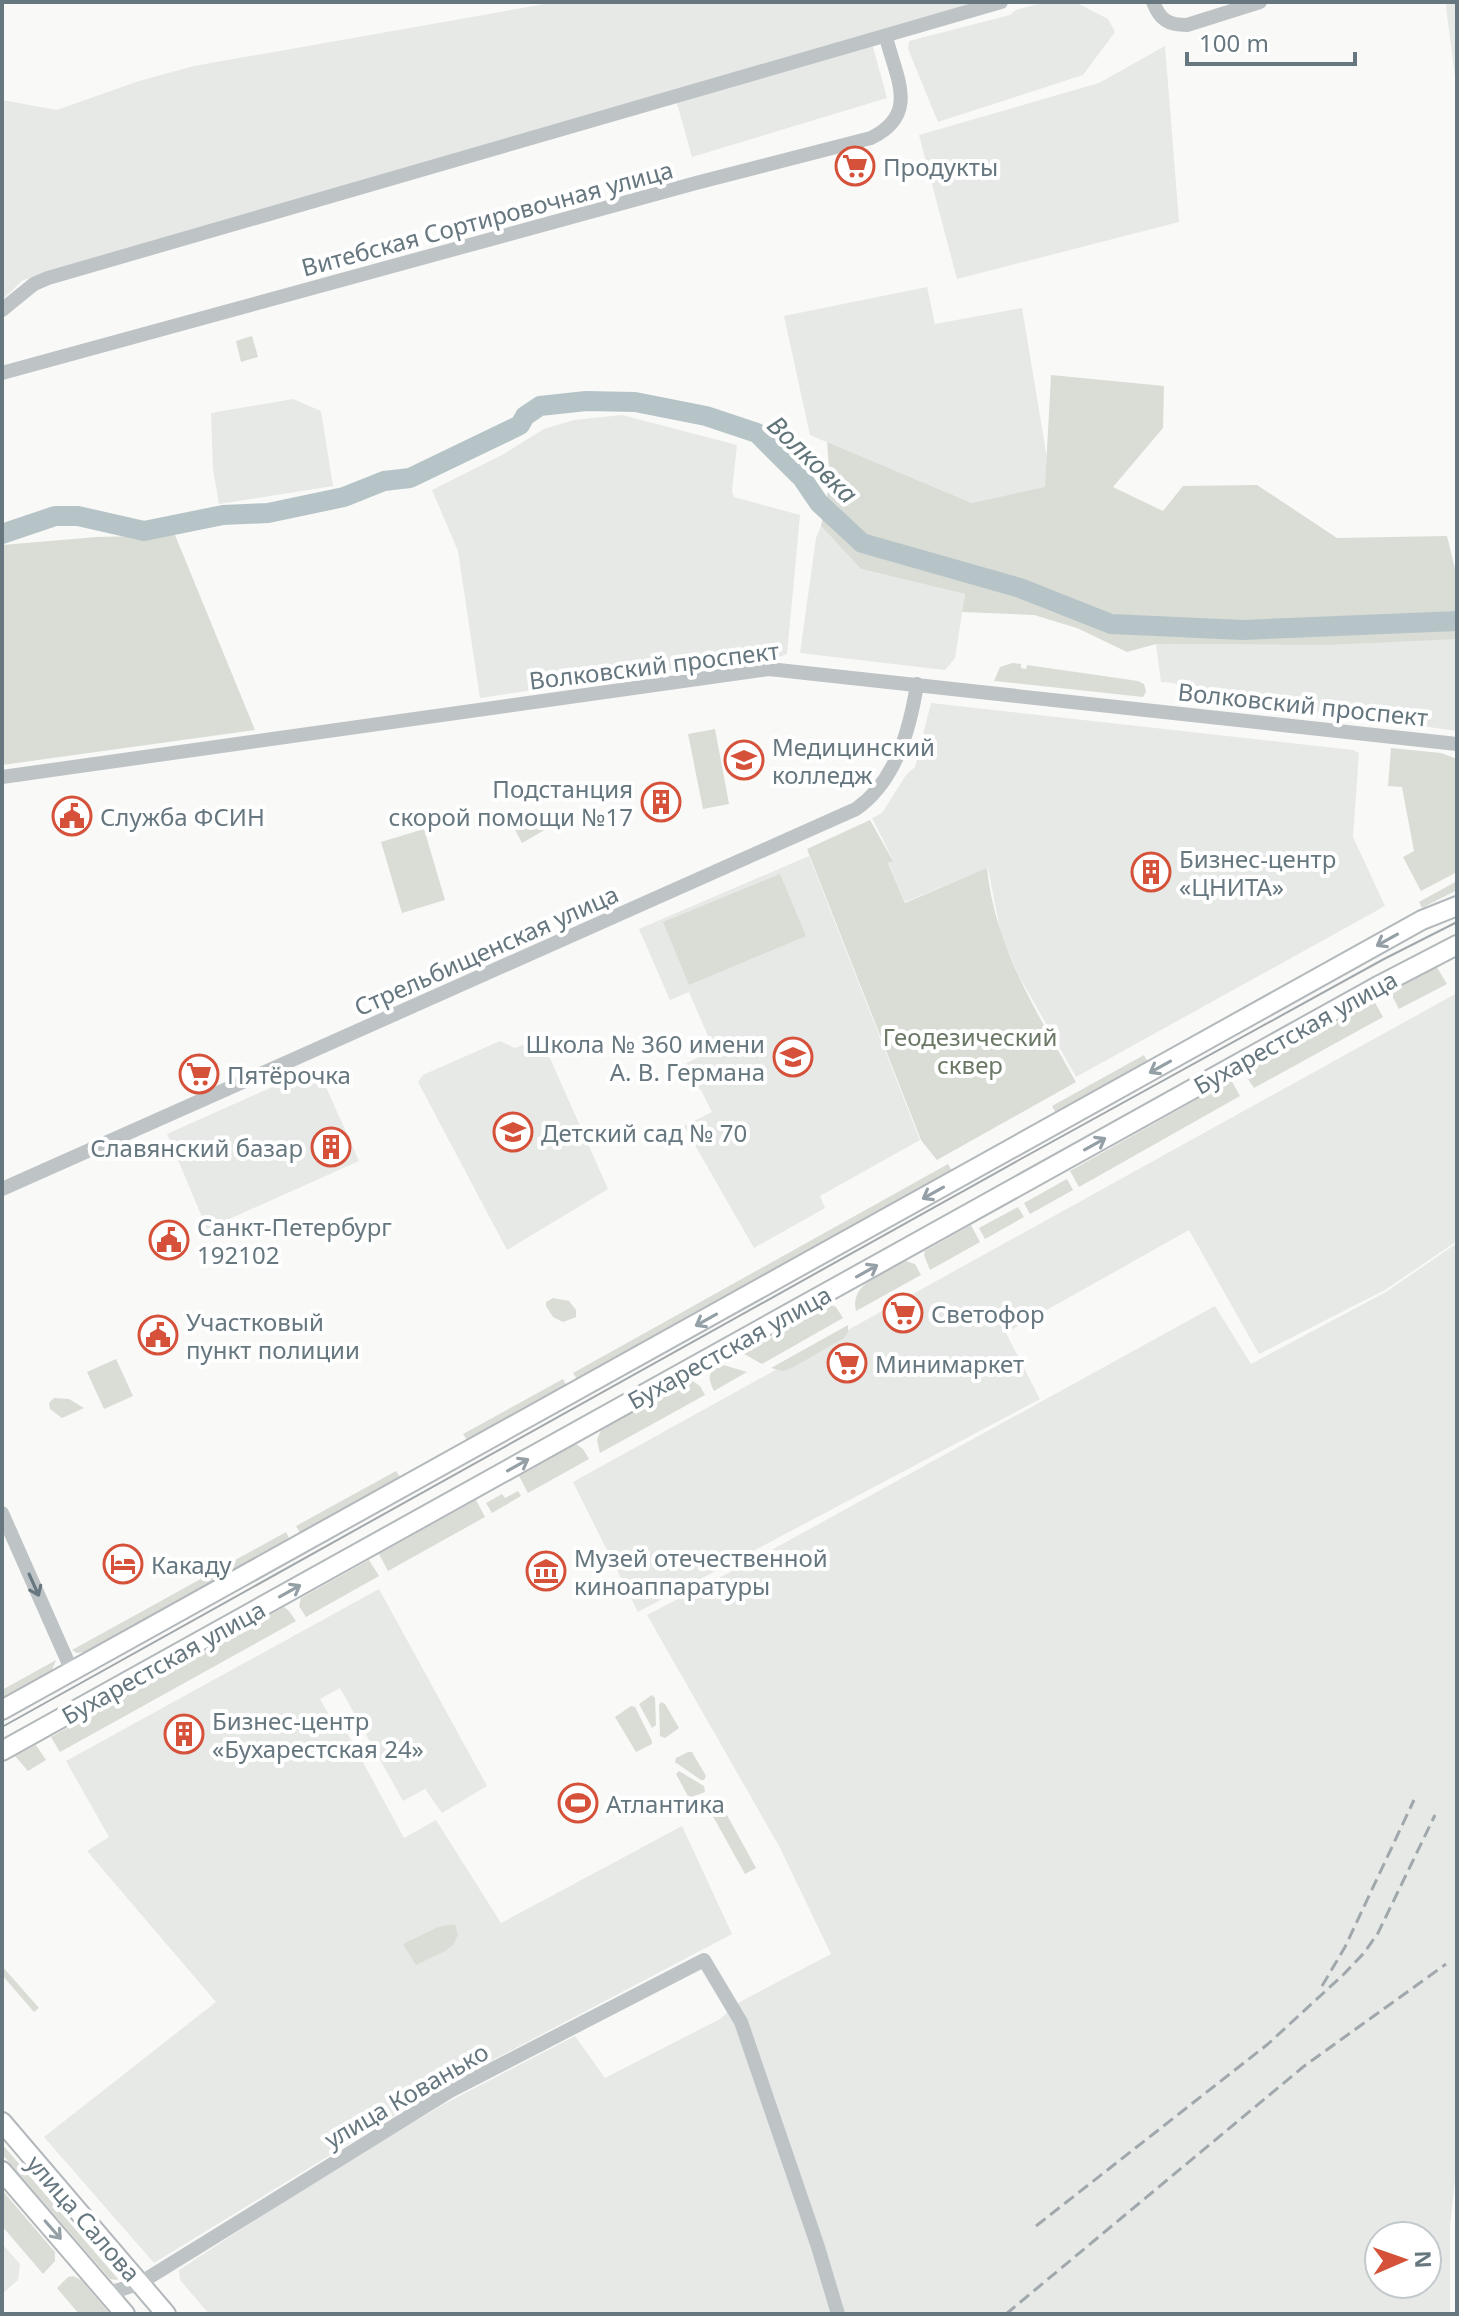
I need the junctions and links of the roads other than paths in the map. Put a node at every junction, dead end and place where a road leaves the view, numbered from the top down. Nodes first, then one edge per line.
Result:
1 (1001, 2) edge
2 (1153, 2) edge
3 (1260, 2) edge
4 (886, 37) junction
5 (2, 310) edge
6 (2, 373) edge
7 (917, 684) junction
8 (1457, 744) edge
9 (2, 777) edge
10 (1457, 906) edge
11 (1457, 945) edge
12 (2, 1189) edge
13 (2, 1513) edge
14 (165, 1620) junction
15 (182, 1650) junction
16 (72, 1671) junction
17 (2, 1710) edge
18 (2, 1751) edge
19 (2, 2122) edge
20 (2, 2171) edge
21 (140, 2283) junction
22 (104, 2290) junction
23 (125, 2314) edge
24 (166, 2314) edge
25 (838, 2314) edge

1 - 4 street
2 - 3 street
4 - 5 street
4 - 6 street, Витебская Сортировочная улица
7 - 8 street, Волковский проспект
7 - 9 street, Волковский проспект
7 - 12 street, Стрельбищенская улица
10 -> 14 main road, Бухарестская улица
15 -> 11 main road, Бухарестская улица
13 -> 16 street
14 - 15 main road
14 - 16 main road, Бухарестская улица
15 - 18 main road, Бухарестская улица
16 - 17 main road, Бухарестская улица
19 - 21 main road, улица Салова
20 -> 22 main road, улица Салова
21 - 22 street
21 - 24 main road, улица Салова
21 - 25 street, улица Кованько
22 - 23 main road, улица Салова

